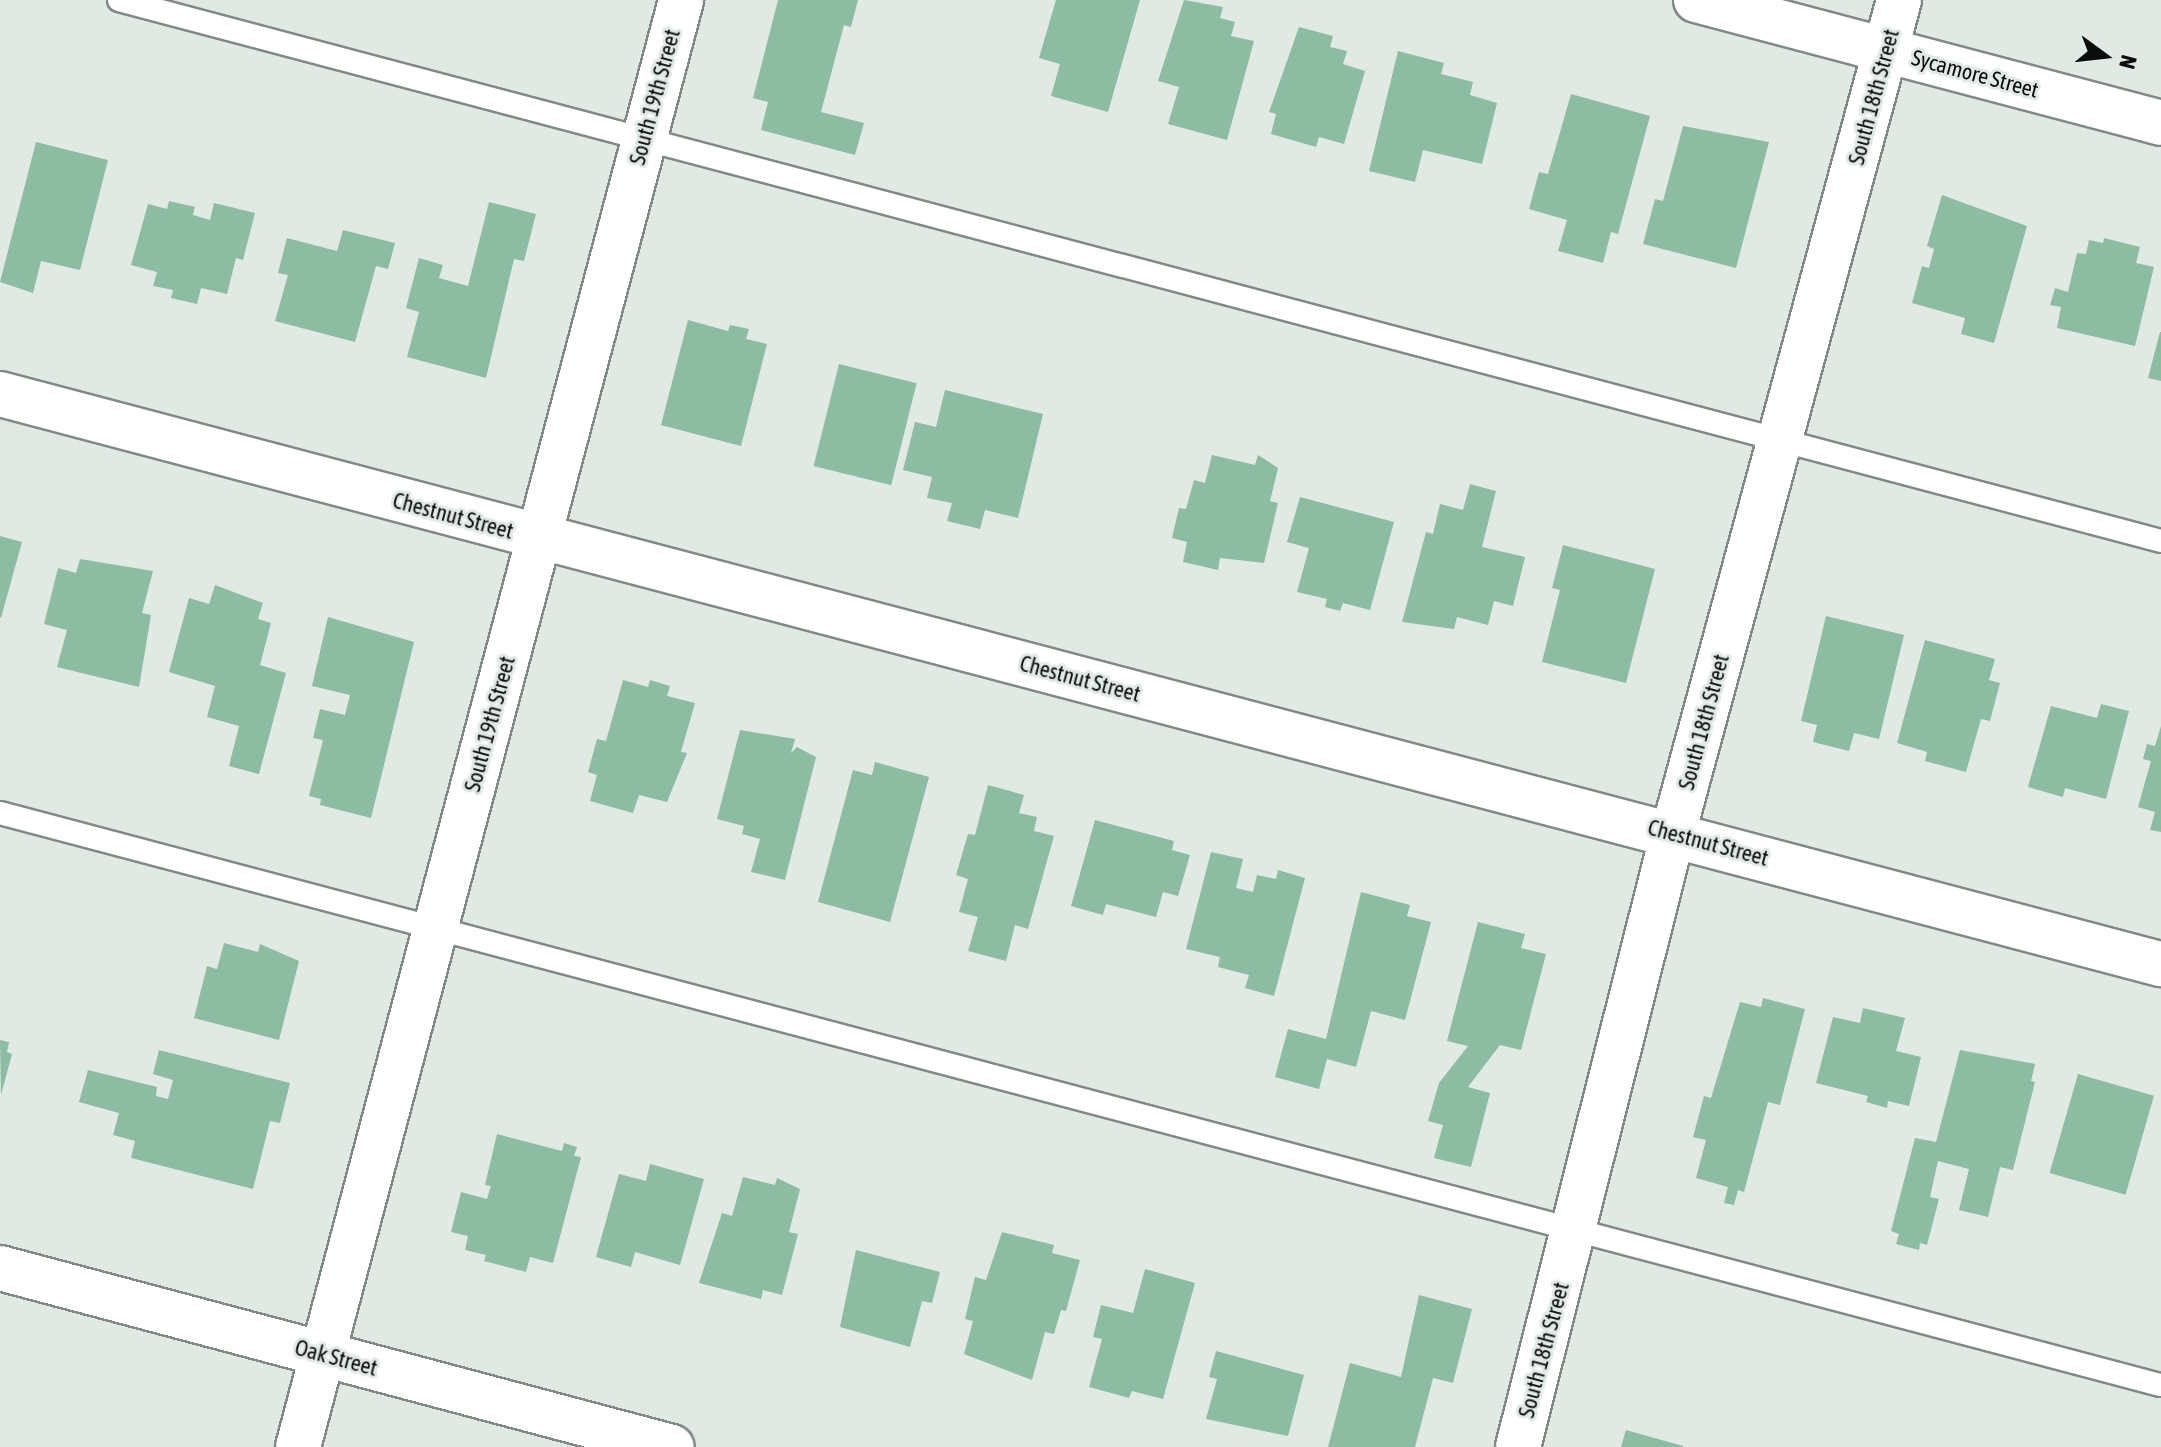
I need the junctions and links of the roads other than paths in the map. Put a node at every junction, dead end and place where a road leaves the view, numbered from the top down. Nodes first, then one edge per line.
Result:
1 (119, 0) edge
2 (681, 0) edge
3 (1696, 0) edge
4 (1899, 0) edge
5 (1886, 50) junction
6 (2161, 123) edge
7 (644, 141) junction
8 (0, 394) edge
9 (1783, 439) junction
10 (539, 539) junction
11 (2161, 541) edge
12 (0, 813) edge
13 (1673, 833) junction
14 (434, 932) junction
15 (2161, 964) edge
16 (1575, 1231) junction
17 (0, 1268) edge
18 (323, 1355) junction
19 (2161, 1385) edge
20 (298, 1447) edge
21 (672, 1447) edge
22 (1518, 1447) edge

1 - 7 lane
2 - 7 street, South 19th Street
3 - 5 street, Sycamore Street
4 - 5 street, South 18th Street
5 - 6 street, Sycamore Street
5 - 9 street, South 18th Street
7 - 9 lane
7 - 10 street, South 19th Street
8 - 10 street, Chestnut Street
9 - 11 lane
9 - 13 street, South 18th Street
10 - 13 street, Chestnut Street
10 - 14 street, South 19th Street
12 - 14 lane
13 - 15 street, Chestnut Street
13 - 16 street, South 18th Street
14 - 16 lane
14 - 18 street, South 19th Street
16 - 19 lane
16 - 22 street, South 18th Street
17 - 18 street, Oak Street
18 - 20 street, South 19th Street
18 - 21 street, Oak Street

